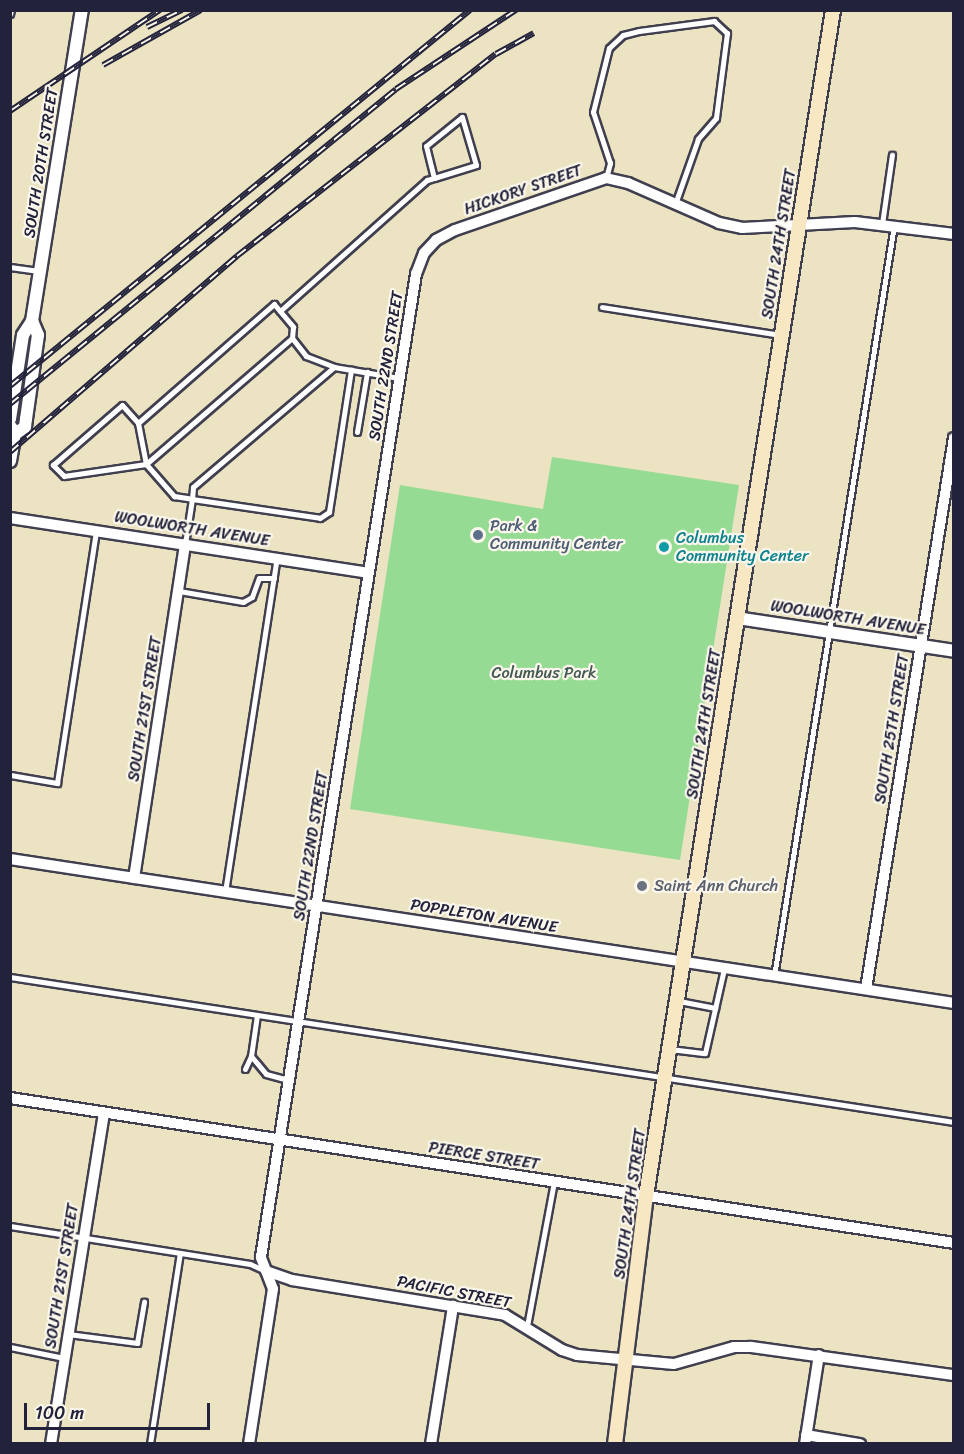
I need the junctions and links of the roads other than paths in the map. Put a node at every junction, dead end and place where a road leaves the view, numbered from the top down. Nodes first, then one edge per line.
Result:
1 (82, 10) edge
2 (833, 10) edge
3 (892, 155) dead end
4 (434, 178) junction
5 (606, 178) junction
6 (675, 204) junction
7 (888, 224) junction
8 (798, 227) junction
9 (954, 234) edge
10 (424, 253) joint
11 (10, 267) edge
12 (40, 271) junction
13 (602, 307) dead end
14 (280, 311) junction
15 (32, 321) junction
16 (781, 335) junction
17 (292, 338) junction
18 (334, 367) junction
19 (351, 370) junction
20 (367, 372) junction
21 (399, 378) junction
22 (10, 419) edge
23 (138, 423) junction
24 (13, 430) edge
25 (357, 432) dead end
26 (954, 438) edge
27 (10, 461) edge
28 (146, 464) junction
29 (192, 499) junction
30 (10, 518) edge
31 (96, 531) junction
32 (185, 544) junction
33 (277, 558) junction
34 (368, 573) junction
35 (274, 578) junction
36 (178, 591) junction
37 (737, 618) junction
38 (830, 632) junction
39 (921, 646) junction
40 (954, 651) edge
41 (10, 775) edge
42 (10, 859) edge
43 (134, 878) junction
44 (225, 892) junction
45 (317, 906) junction
46 (684, 962) junction
47 (724, 969) junction
48 (774, 976) junction
49 (10, 977) edge
50 (867, 989) junction
51 (678, 1001) junction
52 (954, 1003) edge
53 (715, 1008) junction
54 (257, 1015) junction
55 (299, 1022) junction
56 (670, 1049) junction
57 (250, 1056) junction
58 (246, 1069) dead end
59 (665, 1077) junction
60 (289, 1080) junction
61 (10, 1098) edge
62 (104, 1113) junction
63 (954, 1122) edge
64 (280, 1140) junction
65 (554, 1182) junction
66 (646, 1196) junction
67 (10, 1226) edge
68 (84, 1238) junction
69 (954, 1243) edge
70 (180, 1253) junction
71 (266, 1271) junction
72 (144, 1302) dead end
73 (453, 1306) junction
74 (527, 1326) junction
75 (68, 1334) junction
76 (10, 1347) edge
77 (819, 1355) junction
78 (64, 1358) junction
79 (625, 1360) junction
80 (954, 1375) edge
81 (806, 1439) edge
82 (51, 1443) edge
83 (150, 1443) edge
84 (249, 1443) edge
85 (431, 1443) edge
86 (615, 1443) edge
87 (860, 1443) edge

1 - 12 street, SOUTH 20TH STREET
2 - 8 main road, SOUTH 24TH STREET
3 - 7 lane
4 - 4 lane
4 - 14 lane
5 - 6 street, HICKORY STREET
5 - 6 lane
5 - 10 street, HICKORY STREET
6 - 8 street, HICKORY STREET
7 - 8 street, HICKORY STREET
7 - 9 street, HICKORY STREET
7 - 38 lane
8 - 16 main road, SOUTH 24TH STREET
10 - 21 street, SOUTH 22ND STREET
11 - 12 lane
12 - 15 street, SOUTH 20TH STREET
13 - 16 lane
14 - 17 lane
14 - 23 lane
15 - 22 street, SOUTH 20TH STREET
15 - 24 street, SOUTH 20TH STREET
16 - 37 main road, SOUTH 24TH STREET
17 - 18 lane
17 - 28 lane
18 - 19 lane
18 - 29 lane
19 - 20 lane
19 - 29 lane
20 - 21 lane
20 - 25 lane
21 - 34 street, SOUTH 22ND STREET
23 - 28 lane
23 - 28 lane
24 - 27 street, SOUTH 20TH STREET
26 - 39 street, SOUTH 25TH STREET
28 - 29 lane
29 - 32 lane
30 - 31 street, WOOLWORTH AVENUE
31 - 32 street, WOOLWORTH AVENUE
31 - 41 lane
32 - 33 street, WOOLWORTH AVENUE
32 - 36 street, SOUTH 21ST STREET
33 - 34 street, WOOLWORTH AVENUE
33 - 35 lane
34 - 45 street, SOUTH 22ND STREET
35 - 36 lane
35 - 44 lane
36 - 43 street, SOUTH 21ST STREET
37 - 38 street, WOOLWORTH AVENUE
37 - 46 main road, SOUTH 24TH STREET
38 - 39 street, WOOLWORTH AVENUE
38 - 48 lane
39 - 40 street, WOOLWORTH AVENUE
39 - 50 street, SOUTH 25TH STREET
42 - 43 street, POPPLETON AVENUE
43 - 44 street, POPPLETON AVENUE
44 - 45 street, POPPLETON AVENUE
45 - 46 street, POPPLETON AVENUE
45 - 55 street, SOUTH 22ND STREET
46 - 47 street, POPPLETON AVENUE
46 - 51 main road, SOUTH 24TH STREET
47 - 48 street, POPPLETON AVENUE
47 - 53 lane
48 - 50 street, POPPLETON AVENUE
49 - 54 lane
50 - 52 street, POPPLETON AVENUE
51 - 53 lane
51 - 56 main road, SOUTH 24TH STREET
53 - 56 lane
54 - 55 lane
54 - 57 lane
55 - 59 lane
55 - 60 street, SOUTH 22ND STREET
56 - 59 main road, SOUTH 24TH STREET
57 - 58 lane
57 - 60 lane
59 - 63 lane
59 - 66 main road, SOUTH 24TH STREET
60 - 64 street, SOUTH 22ND STREET
61 - 62 street, PIERCE STREET
62 - 64 street, PIERCE STREET
62 - 68 street, SOUTH 21ST STREET
64 - 65 street, PIERCE STREET
64 - 71 street, SOUTH 22ND STREET
65 - 66 street, PIERCE STREET
65 - 74 lane
66 - 69 street, PIERCE STREET
66 - 79 main road, SOUTH 24TH STREET
67 - 68 lane, PACIFIC STREET
68 - 70 lane, PACIFIC STREET
68 - 75 street, SOUTH 21ST STREET
70 - 71 lane, PACIFIC STREET
70 - 83 lane
71 - 73 street, PACIFIC STREET
71 - 84 street, SOUTH 22ND STREET
72 - 75 lane
73 - 74 street, PACIFIC STREET
73 - 85 street
74 - 79 street, PACIFIC STREET
75 - 78 street, SOUTH 21ST STREET
76 - 78 lane
77 - 79 street, PACIFIC STREET
77 - 80 street, PACIFIC STREET
77 - 81 street
78 - 82 street, SOUTH 21ST STREET
79 - 86 main road, SOUTH 24TH STREET
81 - 87 street

